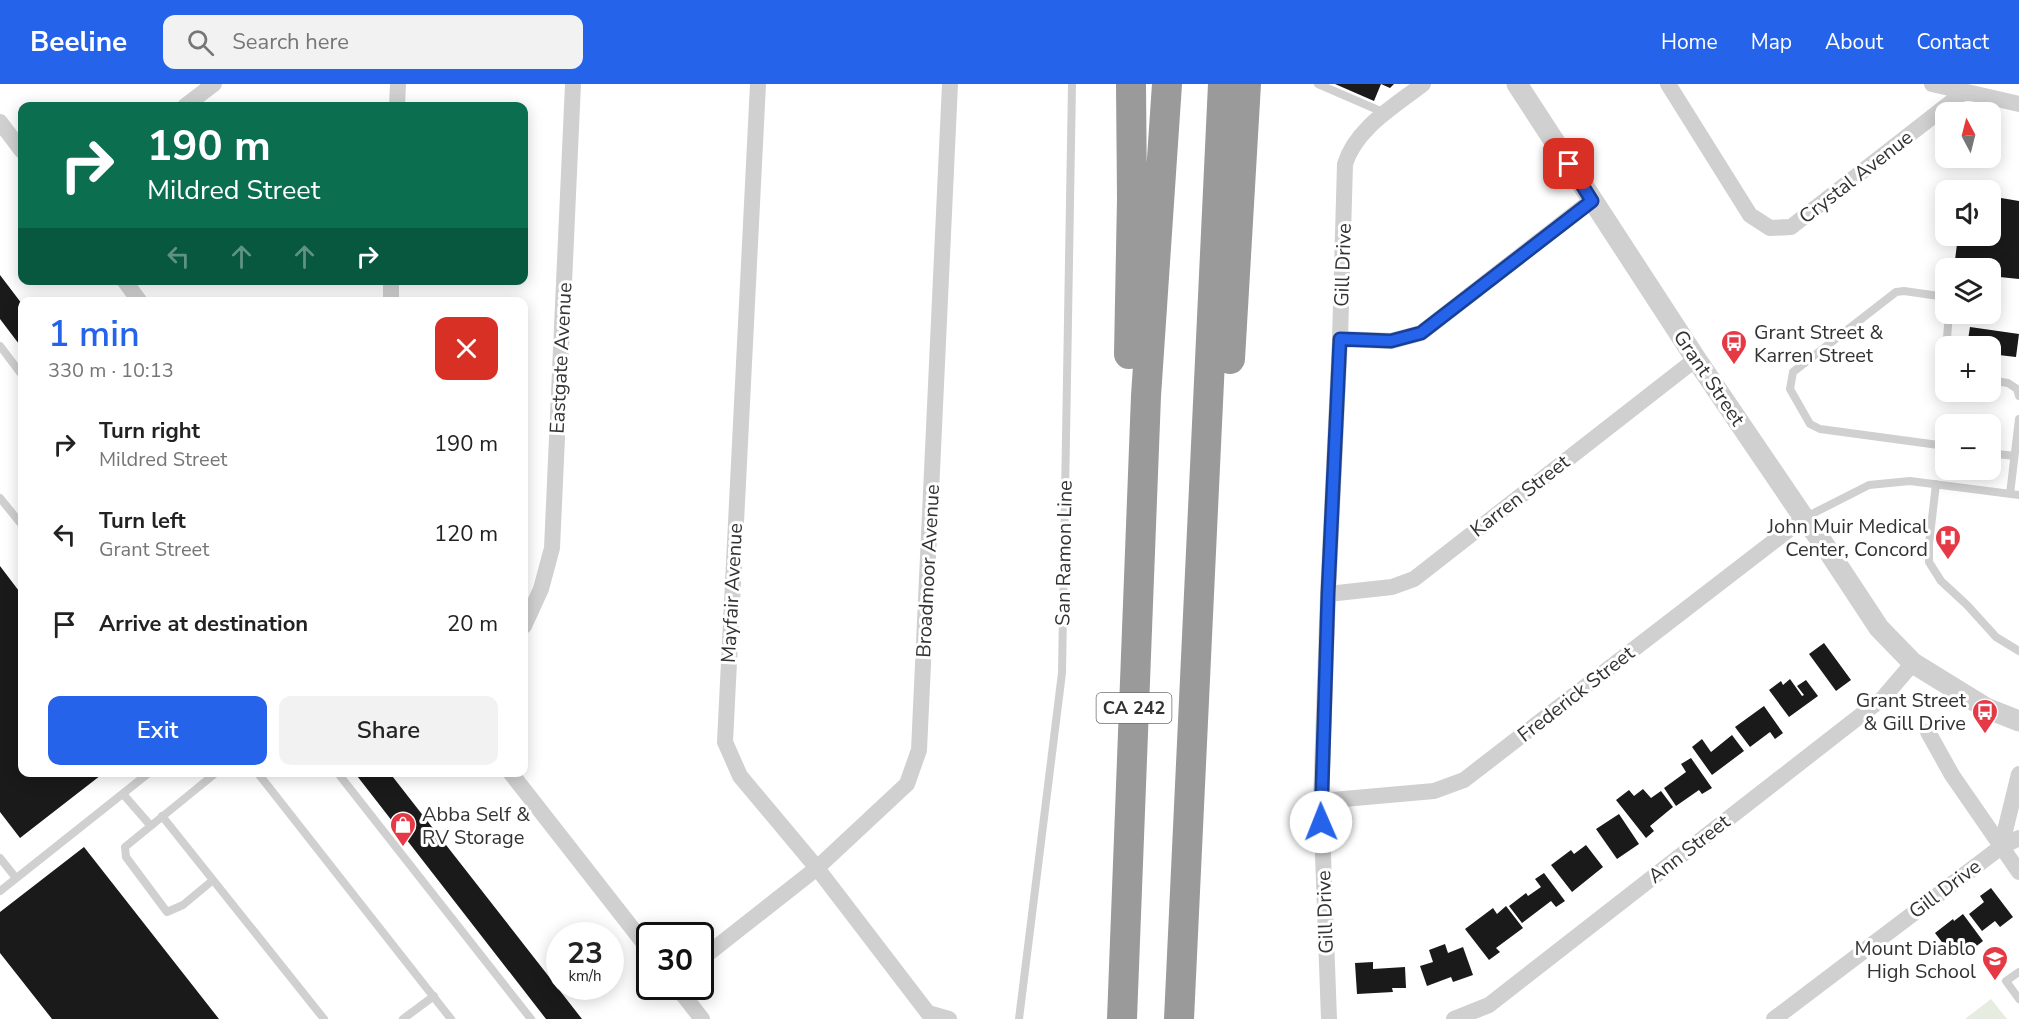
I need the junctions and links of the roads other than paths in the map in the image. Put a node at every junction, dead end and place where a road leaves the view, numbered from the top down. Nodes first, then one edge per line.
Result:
1 (214, 84) edge
2 (398, 84) edge
3 (573, 84) edge
4 (758, 84) edge
5 (950, 84) edge
6 (1072, 84) edge
7 (1131, 84) edge
8 (1167, 84) edge
9 (1223, 84) edge
10 (1246, 84) edge
11 (1318, 84) edge
12 (1423, 84) edge
13 (1517, 84) edge
14 (1668, 84) edge
15 (1932, 84) edge
16 (1964, 92) junction
17 (190, 102) edge
18 (397, 102) edge
19 (2019, 104) edge
20 (1385, 113) junction
21 (0, 122) edge
22 (18, 145) edge
23 (1592, 201) junction
24 (1935, 295) edge
25 (1340, 339) junction
26 (0, 346) edge
27 (1696, 359) junction
28 (18, 370) edge
29 (2001, 382) edge
30 (2018, 390) edge
31 (1146, 396) junction
32 (2019, 418) edge
33 (1935, 445) edge
34 (2001, 454) edge
35 (2014, 456) junction
36 (1936, 484) junction
37 (2015, 495) edge
38 (0, 498) edge
39 (1804, 518) junction
40 (18, 520) edge
41 (1200, 568) junction
42 (1328, 594) junction
43 (528, 617) edge
44 (2019, 651) edge
45 (1913, 663) junction
46 (2019, 721) edge
47 (1928, 732) dead end
48 (2019, 774) edge
49 (144, 777) edge
50 (211, 777) edge
51 (261, 777) edge
52 (341, 777) edge
53 (514, 777) edge
54 (123, 794) junction
55 (1321, 801) junction
56 (162, 816) junction
57 (150, 825) junction
58 (2019, 838) edge
59 (2001, 847) junction
60 (0, 858) edge
61 (817, 868) junction
62 (2019, 872) edge
63 (16, 878) junction
64 (213, 880) junction
65 (0, 891) edge
66 (636, 933) edge
67 (714, 949) edge
68 (2019, 972) edge
69 (434, 996) junction
70 (2019, 999) edge
71 (687, 1000) edge
72 (324, 1019) edge
73 (403, 1019) edge
74 (451, 1019) edge
75 (531, 1019) edge
76 (702, 1019) edge
77 (949, 1019) edge
78 (1018, 1019) edge
79 (1122, 1019) edge
80 (1179, 1019) edge
81 (1329, 1019) edge
82 (1454, 1019) edge
83 (1774, 1019) edge

1 - 17 street
2 - 18 street
3 - 43 street, Eastgate Avenue
4 - 61 street, Mayfair Avenue
5 - 61 street, Broadmoor Avenue
6 - 78 lane, San Ramon Line
7 - 31 highway
8 - 31 highway, CA 242
9 - 41 highway, CA 242
10 - 41 highway
11 - 20 lane
12 - 20 street, Gill Drive
13 - 23 street, Grant Street
14 - 16 street, Crystal Avenue
15 - 16 street
16 - 19 street
20 - 25 street, Gill Drive
21 - 22 street
23 - 25 street
23 - 27 street, Grant Street
24 - 33 lane
25 - 42 street, Gill Drive
26 - 28 lane
27 - 39 street, Grant Street
27 - 42 street, Karren Street
29 - 30 lane
31 - 79 highway, CA 242
32 - 35 lane
34 - 35 lane
35 - 37 lane
36 - 37 lane
36 - 39 lane
36 - 44 lane
38 - 40 lane
39 - 45 street, Grant Street
39 - 55 street, Frederick Street
41 - 80 highway, CA 242
42 - 55 street, Gill Drive
45 - 46 street, Grant Street
45 - 82 street, Ann Street
47 - 59 street
48 - 59 street, Gill Drive
49 - 54 lane
50 - 56 lane
51 - 69 lane
52 - 75 lane
53 - 66 street
54 - 57 lane
54 - 63 lane
55 - 81 street, Gill Drive
56 - 57 lane
56 - 64 lane
57 - 64 lane
58 - 59 street, Gill Drive
59 - 62 street
59 - 83 street, Gill Drive
60 - 63 lane
61 - 67 street, Broadmoor Avenue
61 - 77 street, Mayfair Avenue
63 - 65 lane
64 - 72 lane
68 - 70 lane
69 - 73 lane
69 - 74 lane
71 - 76 street

